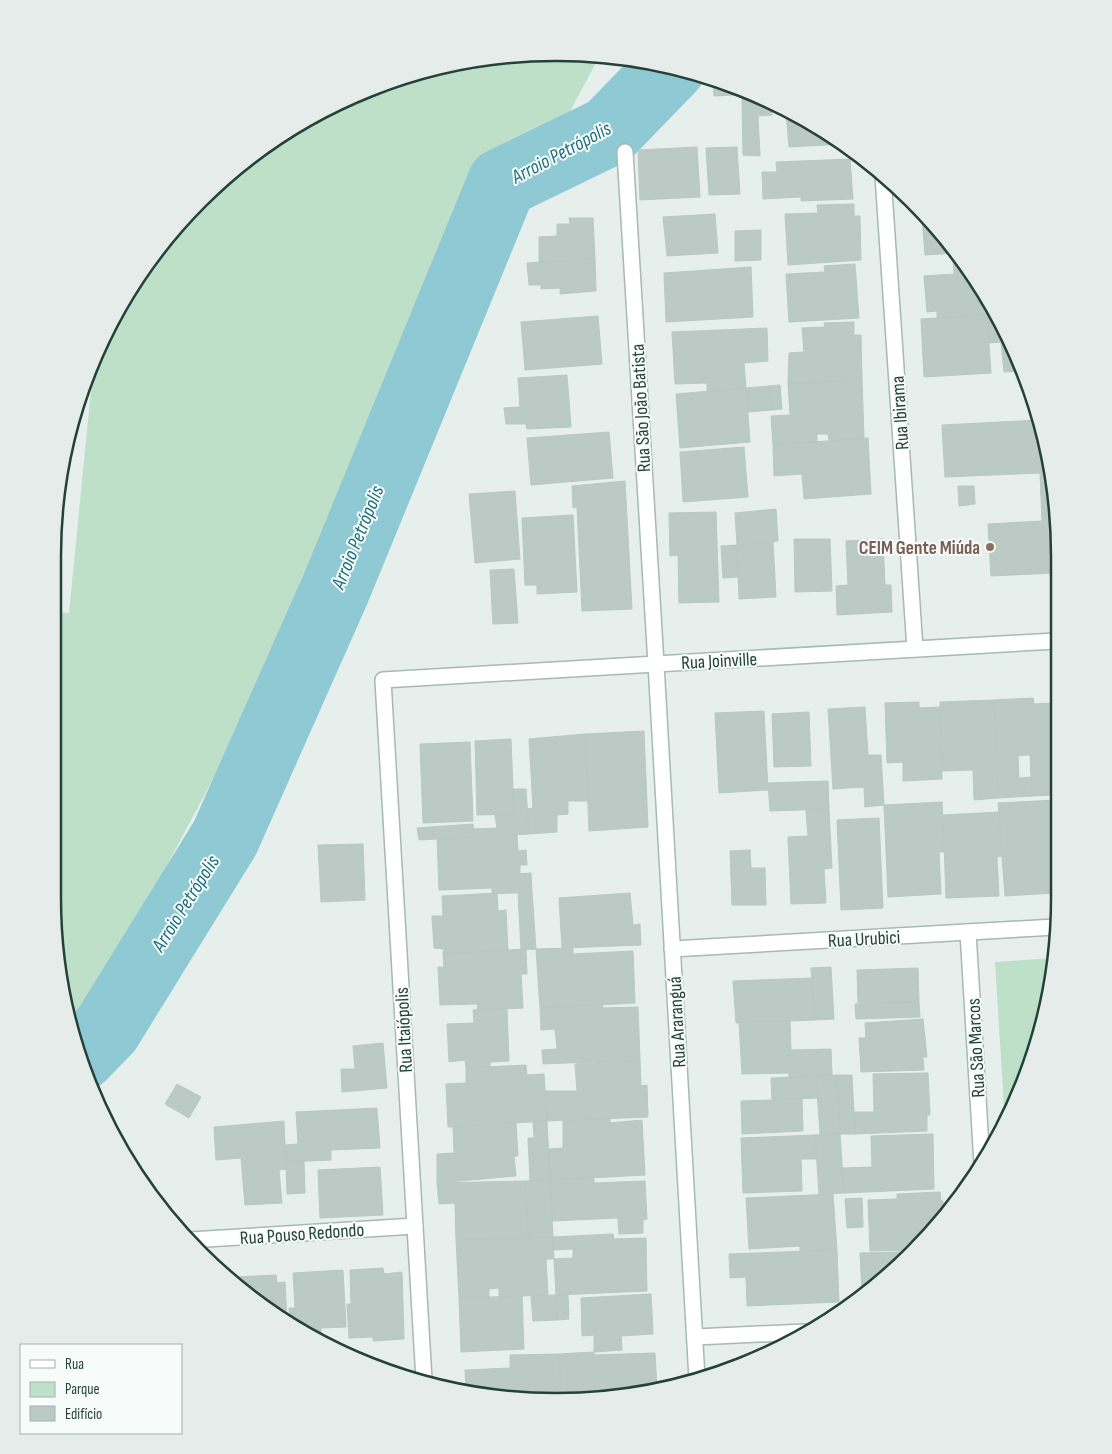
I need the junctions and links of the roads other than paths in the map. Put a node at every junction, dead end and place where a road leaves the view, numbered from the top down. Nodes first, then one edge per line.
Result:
1 (625, 152) dead end
2 (884, 186) edge
3 (1051, 641) edge
4 (915, 649) junction
5 (656, 664) junction
6 (383, 680) joint
7 (1050, 926) edge
8 (968, 932) junction
9 (672, 949) junction
10 (981, 1150) edge
11 (415, 1226) junction
12 (198, 1239) edge
13 (791, 1333) edge
14 (695, 1337) junction
15 (697, 1372) edge
16 (424, 1375) edge

1 - 5 street, Rua São João Batista
2 - 4 street, Rua Ibirama
3 - 4 street, Rua Joinville
4 - 5 street, Rua Joinville
5 - 6 street, Rua Joinville
5 - 9 street, Rua Araranguá
6 - 11 street, Rua Itaiópolis
7 - 8 street, Rua Urubici
8 - 9 street, Rua Urubici
8 - 10 street, Rua São Marcos
9 - 14 street, Rua Araranguá
11 - 12 street, Rua Pouso Redondo
11 - 16 street, Rua Itaiópolis
13 - 14 street
14 - 15 street, Rua Araranguá

